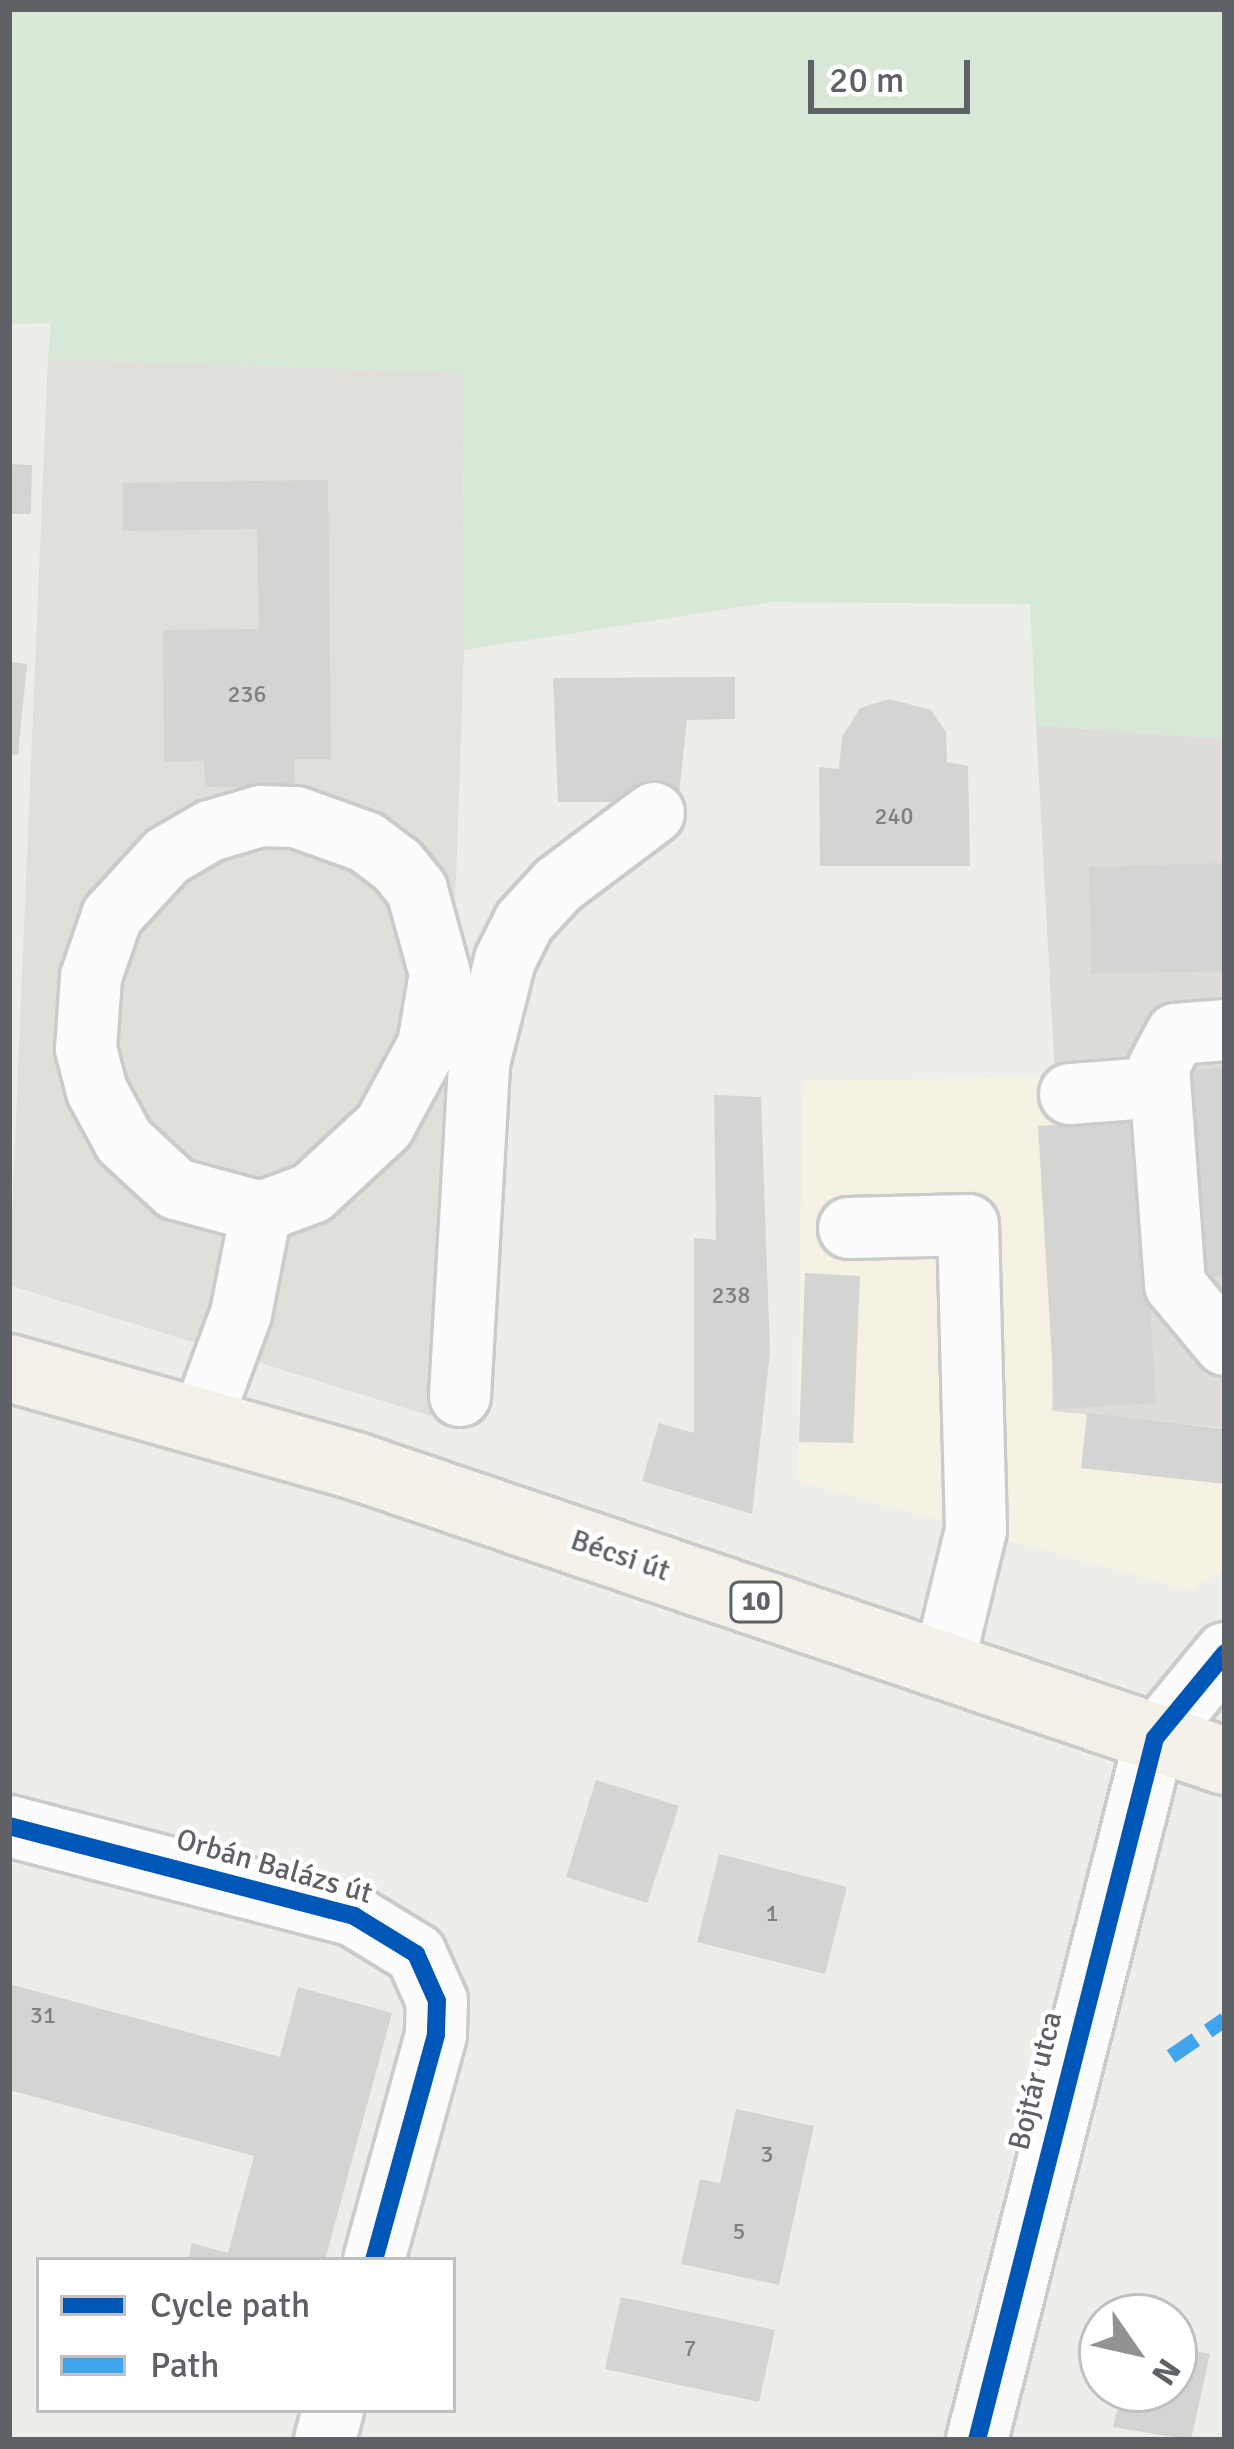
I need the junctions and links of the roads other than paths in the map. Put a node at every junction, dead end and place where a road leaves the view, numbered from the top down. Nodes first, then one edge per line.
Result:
1 (654, 813) dead end
2 (1225, 1030) edge
3 (1160, 1087) junction
4 (1070, 1094) dead end
5 (261, 1213) junction
6 (849, 1228) dead end
7 (1225, 1345) edge
8 (9, 1368) edge
9 (460, 1396) dead end
10 (201, 1422) junction
11 (1225, 1653) edge
12 (943, 1666) junction
13 (1155, 1738) junction
14 (1225, 1761) edge
15 (9, 1826) edge
16 (375, 2257) edge
17 (976, 2440) edge

1 - 9 street
2 - 3 street
3 - 4 street
3 - 7 street
5 - 5 street
5 - 10 street
6 - 12 street
8 - 10 main road, Bécsi út / 10
10 - 12 main road, Bécsi út / 10
11 - 13 street
12 - 13 main road, Bécsi út / 10
13 - 14 main road, Bécsi út / 10
13 - 17 street, Bojtár utca
15 - 16 street, Orbán Balázs út

